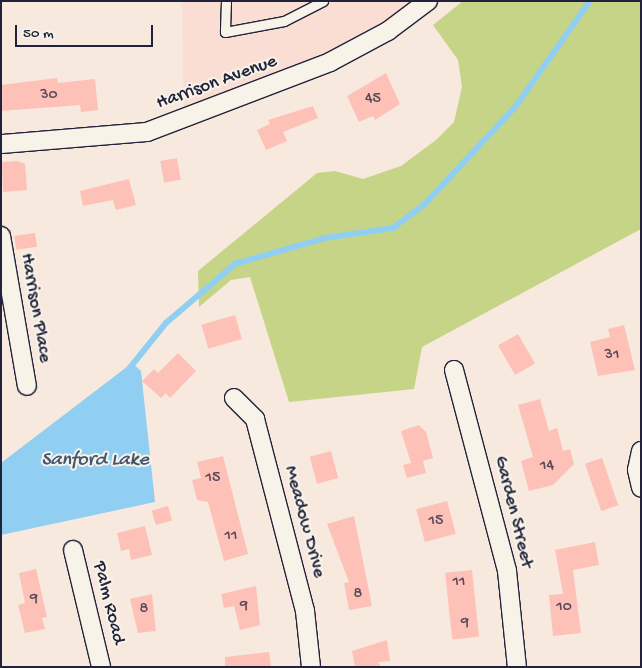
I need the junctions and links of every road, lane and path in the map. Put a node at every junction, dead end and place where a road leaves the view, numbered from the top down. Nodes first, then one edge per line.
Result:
1 (226, 1) edge
2 (323, 1) edge
3 (428, 1) edge
4 (1, 144) edge
5 (1, 236) edge
6 (454, 370) dead end
7 (27, 386) dead end
8 (234, 398) dead end
9 (641, 451) edge
10 (641, 488) edge
11 (73, 550) dead end
12 (101, 667) edge
13 (311, 667) edge
14 (518, 667) edge

1 - 2 lane
3 - 4 street, Harrison Avenue
5 - 7 street, Harrison Place
6 - 14 street, Garden Street
8 - 13 street, Meadow Drive
9 - 10 street
11 - 12 street, Palm Road

